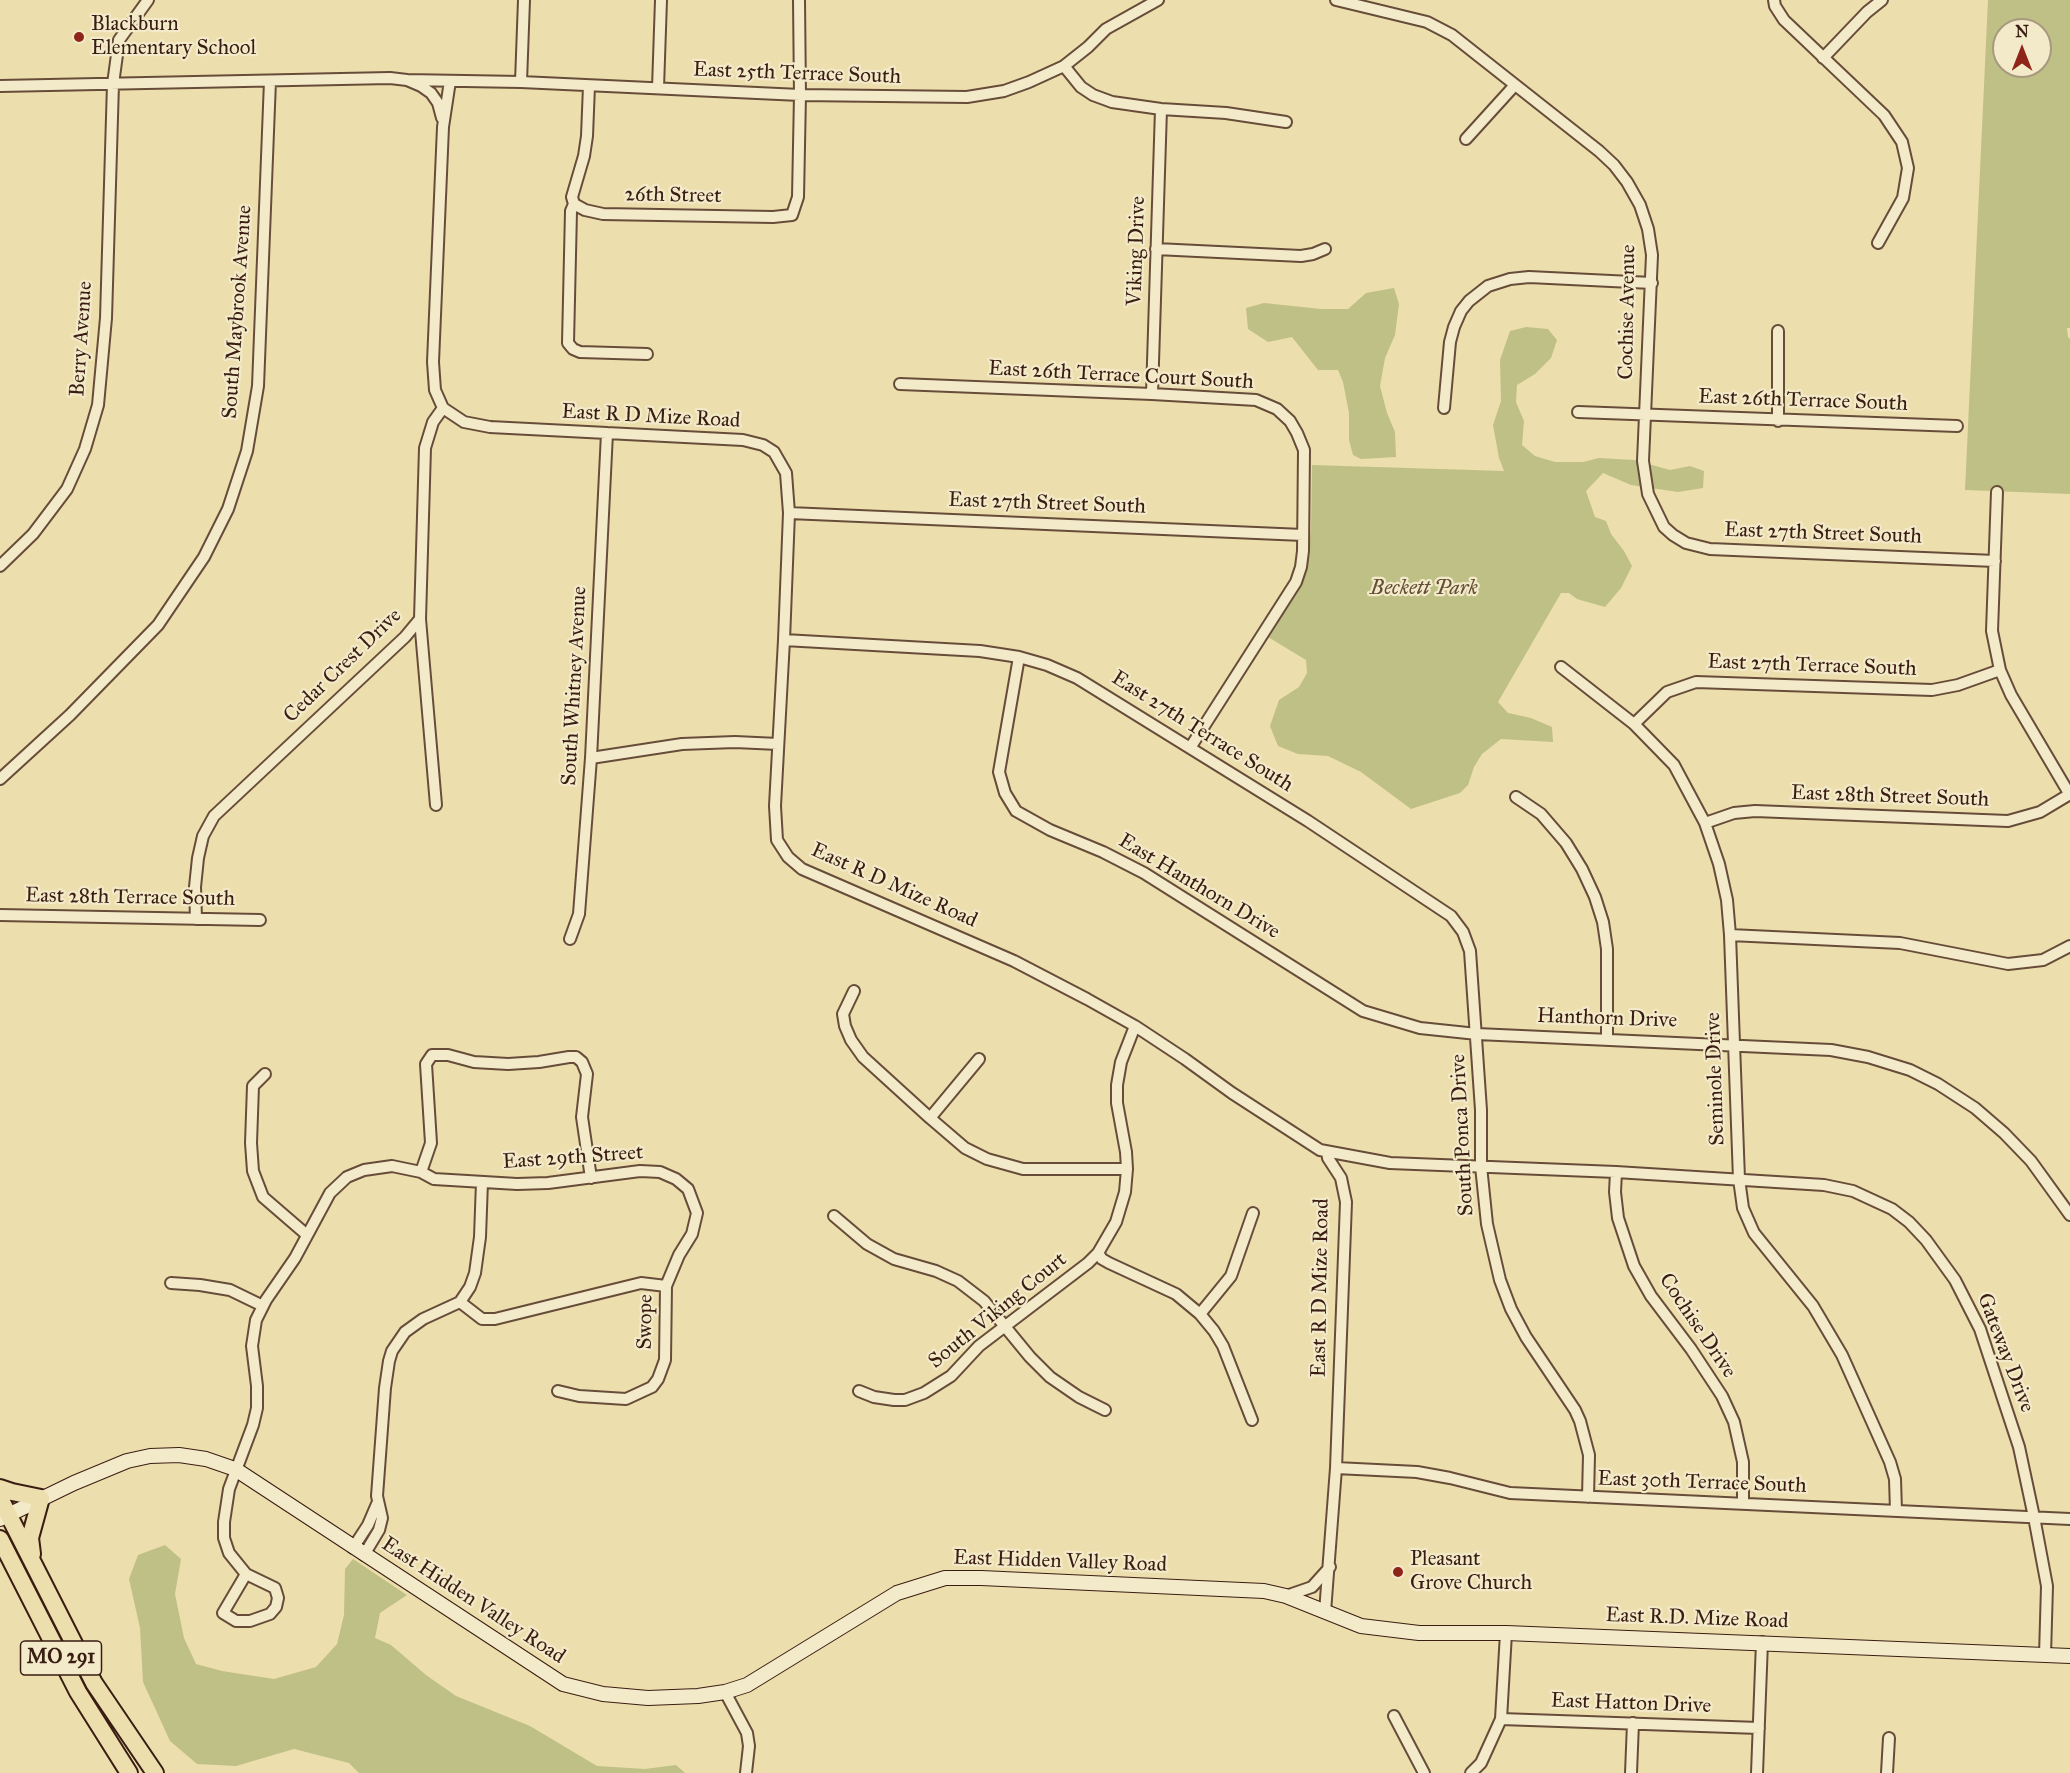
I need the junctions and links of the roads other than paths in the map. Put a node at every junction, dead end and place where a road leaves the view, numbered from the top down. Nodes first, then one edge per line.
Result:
1 (148, 0) edge
2 (524, 0) edge
3 (661, 0) edge
4 (799, 0) edge
5 (1158, 0) edge
6 (1336, 0) edge
7 (1774, 0) edge
8 (1882, 0) edge
9 (1823, 58) junction
10 (1064, 66) junction
11 (407, 80) junction
12 (270, 81) junction
13 (450, 81) junction
14 (521, 82) junction
15 (113, 84) junction
16 (1515, 85) junction
17 (0, 86) edge
18 (589, 86) junction
19 (658, 88) junction
20 (800, 95) junction
21 (1161, 109) junction
22 (1286, 122) dead end
23 (443, 127) junction
24 (1466, 139) dead end
25 (574, 204) junction
26 (1878, 243) dead end
27 (1156, 249) junction
28 (1325, 249) dead end
29 (1652, 283) junction
30 (1778, 331) dead end
31 (647, 354) dead end
32 (900, 384) dead end
33 (1152, 394) junction
34 (443, 408) junction
35 (1444, 408) dead end
36 (1578, 412) dead end
37 (1646, 414) junction
38 (1779, 421) junction
39 (1958, 426) dead end
40 (607, 433) junction
41 (1997, 492) dead end
42 (789, 513) junction
43 (1660, 520) joint
44 (1303, 535) junction
45 (1995, 561) junction
46 (0, 566) edge
47 (420, 619) junction
48 (784, 640) junction
49 (1019, 657) junction
50 (1561, 666) dead end
51 (2000, 670) junction
52 (1634, 724) junction
53 (778, 744) junction
54 (1190, 748) junction
55 (591, 758) junction
56 (0, 779) edge
57 (2070, 795) edge
58 (1516, 797) dead end
59 (436, 805) dead end
60 (1705, 823) junction
61 (0, 915) edge
62 (196, 919) junction
63 (260, 920) dead end
64 (1730, 935) junction
65 (570, 939) dead end
66 (2070, 946) edge
67 (854, 991) dead end
68 (1135, 1026) junction
69 (1477, 1034) junction
70 (1607, 1039) junction
71 (1735, 1044) junction
72 (979, 1059) dead end
73 (265, 1074) dead end
74 (930, 1118) junction
75 (1327, 1152) junction
76 (1481, 1166) junction
77 (1127, 1169) junction
78 (421, 1172) junction
79 (1616, 1172) junction
80 (591, 1178) junction
81 (1739, 1179) junction
82 (483, 1182) junction
83 (688, 1189) joint
84 (1253, 1213) dead end
85 (2070, 1215) edge
86 (834, 1216) dead end
87 (307, 1235) junction
88 (1098, 1253) junction
89 (171, 1284) dead end
90 (666, 1286) junction
91 (460, 1302) junction
92 (264, 1306) junction
93 (1200, 1314) junction
94 (1004, 1326) junction
95 (558, 1390) dead end
96 (859, 1390) dead end
97 (1105, 1410) dead end
98 (1252, 1420) dead end
99 (1336, 1468) junction
100 (235, 1469) junction
101 (0, 1488) edge
102 (1588, 1497) junction
103 (0, 1498) edge
104 (41, 1498) junction
105 (1743, 1503) junction
106 (1896, 1510) junction
107 (4, 1517) edge
108 (2034, 1517) junction
109 (2070, 1519) edge
110 (0, 1539) edge
111 (358, 1551) junction
112 (1330, 1567) junction
113 (37, 1570) junction
114 (246, 1574) junction
115 (1286, 1596) junction
116 (1325, 1612) junction
117 (1506, 1633) junction
118 (1762, 1642) junction
119 (2045, 1655) junction
120 (2070, 1656) edge
121 (725, 1692) junction
122 (1394, 1716) dead end
123 (1501, 1719) junction
124 (1634, 1724) junction
125 (1759, 1728) junction
126 (1889, 1738) dead end
127 (129, 1773) edge
128 (155, 1773) edge
129 (746, 1773) edge
130 (1424, 1773) edge
131 (1471, 1773) edge
132 (1631, 1773) edge
133 (1757, 1773) edge
134 (1887, 1773) edge

1 - 15 street, Berry Avenue
2 - 14 street
3 - 19 street
4 - 20 street
5 - 10 street, East 25th Terrace South
6 - 16 street
7 - 9 street
8 - 9 street
9 - 26 street
10 - 20 street, East 25th Terrace South
10 - 21 street
11 - 12 street
11 - 13 street, East 25th Terrace South
11 - 23 street
12 - 15 street
12 - 56 street, South Maybrook Avenue
13 - 14 street, East 25th Terrace South
13 - 23 street
14 - 18 street, East 25th Terrace South
15 - 17 street
15 - 46 street, Berry Avenue
16 - 24 street
16 - 29 street, Cochise Avenue
18 - 19 street, East 25th Terrace South
18 - 25 street
19 - 20 street, East 25th Terrace South
20 - 25 street, 26th Street
21 - 22 street
21 - 27 street, Viking Drive
23 - 34 street
25 - 31 street
27 - 28 street
27 - 33 street, Viking Drive
29 - 35 street
29 - 37 street, Cochise Avenue
30 - 38 street
32 - 33 street, East 26th Terrace Court South
33 - 44 street, East 26th Terrace Court South
34 - 40 street, East R D Mize Road
34 - 47 street, Cedar Crest Drive
36 - 37 street, East 26th Terrace South
37 - 38 street, East 26th Terrace South
37 - 43 street, Cochise Avenue
38 - 39 street, East 26th Terrace South
40 - 42 street, East R D Mize Road
40 - 55 street, South Whitney Avenue
41 - 45 street
42 - 44 street, East 27th Street South
42 - 48 street, East R D Mize Road
43 - 45 street, East 27th Street South
44 - 54 street, East 26th Terrace Court South
45 - 51 street
47 - 59 street
47 - 62 street, Cedar Crest Drive
48 - 49 street, East 27th Terrace South
48 - 53 street, East R D Mize Road
49 - 54 street, East 27th Terrace South
49 - 69 street, East Hanthorn Drive
50 - 52 street, Seminole Drive
51 - 52 street, East 27th Terrace South
51 - 57 street
52 - 60 street, Seminole Drive
53 - 55 street
53 - 68 street, East R D Mize Road
54 - 69 street, East 27th Terrace South
55 - 65 street, South Whitney Avenue
57 - 60 street, East 28th Street South
58 - 70 street
60 - 64 street, Seminole Drive
61 - 62 street, East 28th Terrace South
62 - 63 street, East 28th Terrace South
64 - 66 street
64 - 71 street, Seminole Drive
67 - 74 street
68 - 75 street, East R D Mize Road
68 - 77 street, South Viking Court
69 - 70 street, Hanthorn Drive
69 - 76 street, South Ponca Drive
70 - 71 street, Hanthorn Drive
71 - 81 street, Seminole Drive
71 - 85 street, Hanthorn Drive
72 - 74 street
73 - 87 street
74 - 77 street
75 - 76 street, Gateway Drive
75 - 99 street, East R D Mize Road
76 - 79 street, Gateway Drive
76 - 102 street, South Ponca Drive
77 - 88 street, South Viking Court
78 - 80 street
78 - 82 street, East 29th Street
78 - 87 street
79 - 81 street, Gateway Drive
79 - 105 street, Cochise Drive
80 - 82 street, East 29th Street
80 - 83 street, East 29th Street
81 - 106 street, Seminole Drive
81 - 108 street, Gateway Drive
82 - 91 street
83 - 90 street, Swope
84 - 93 street
86 - 94 street
87 - 92 street
88 - 93 street
88 - 94 street, South Viking Court
89 - 92 street
90 - 91 street
90 - 95 street, Swope
91 - 111 street
92 - 100 street
93 - 98 street
94 - 96 street, South Viking Court
94 - 97 street
99 - 102 street, East 30th Terrace South
99 - 112 street, East R D Mize Road
100 - 104 main road, East Hidden Valley Road
100 - 111 main road, East Hidden Valley Road
100 - 114 street
101 - 104 highway
102 - 105 street, East 30th Terrace South
103 - 107 highway, MO 291
104 - 107 main road, East Hidden Valley Road
104 - 113 highway
105 - 106 street, East 30th Terrace South
106 - 108 street, East 30th Terrace South
107 - 113 highway, MO 291
108 - 109 street, East 30th Terrace South
108 - 119 street, Gateway Drive
110 - 127 highway, MO 291
111 - 121 main road, East Hidden Valley Road
112 - 115 street
112 - 116 street, East R D Mize Road
113 - 128 highway, MO 291
114 - 114 street
115 - 116 main road, East Hidden Valley Road
115 - 121 main road, East Hidden Valley Road
116 - 117 main road, East R.D. Mize Road
117 - 118 main road, East R.D. Mize Road
117 - 123 street
118 - 119 main road, East R.D. Mize Road
118 - 125 street
119 - 120 main road, East R.D. Mize Road
121 - 129 street
122 - 130 street
123 - 124 street, East Hatton Drive
123 - 131 street
124 - 125 street, East Hatton Drive
124 - 132 street
125 - 133 street
126 - 134 street

